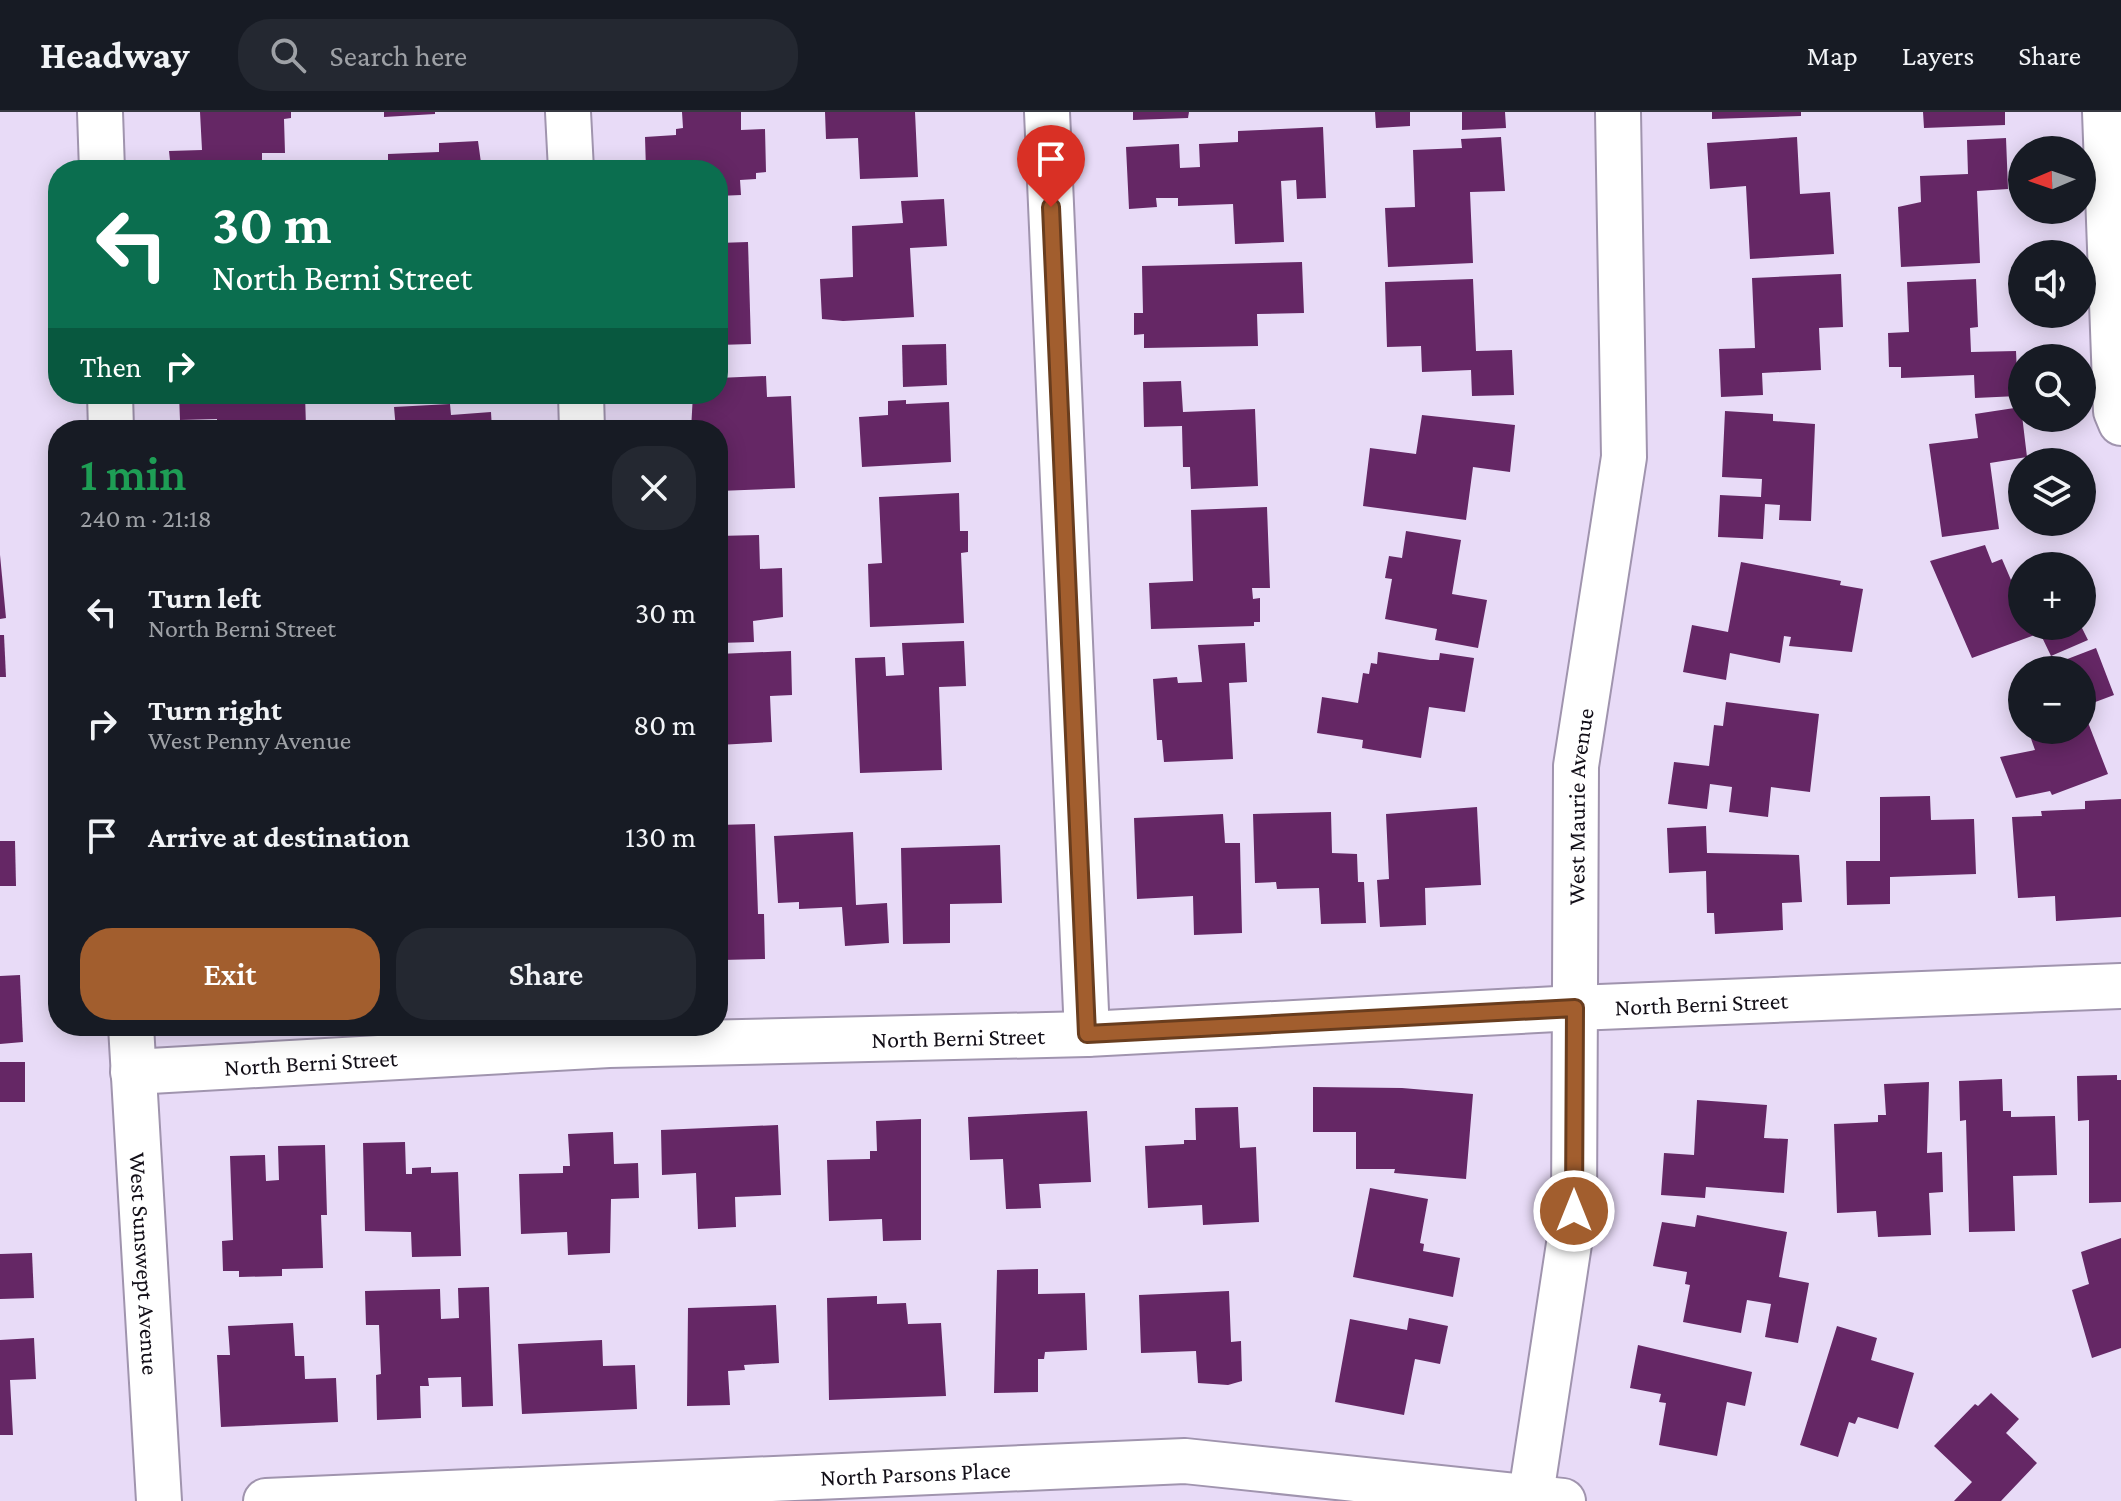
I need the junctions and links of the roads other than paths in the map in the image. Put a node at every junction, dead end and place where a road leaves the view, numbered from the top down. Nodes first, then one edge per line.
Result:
1 (100, 112) edge
2 (568, 112) edge
3 (1047, 112) edge
4 (1618, 112) edge
5 (2105, 112) edge
6 (102, 160) edge
7 (570, 160) edge
8 (2121, 423) edge
9 (2121, 986) edge
10 (1575, 1008) junction
11 (1087, 1034) junction
12 (728, 1035) edge
13 (131, 1036) edge
14 (595, 1036) edge
15 (133, 1072) junction
16 (1541, 1499) edge
17 (159, 1501) edge
18 (266, 1501) edge

1 - 6 street
2 - 7 street
3 - 11 street
4 - 10 street, West Maurie Avenue
5 - 8 street
9 - 10 street, North Berni Street
10 - 11 street, North Berni Street
10 - 16 street, West Maurie Avenue
11 - 12 street, North Berni Street
13 - 15 street, West Sunswept Avenue
14 - 15 street, North Berni Street
15 - 17 street, West Sunswept Avenue
16 - 18 street, North Parsons Place

